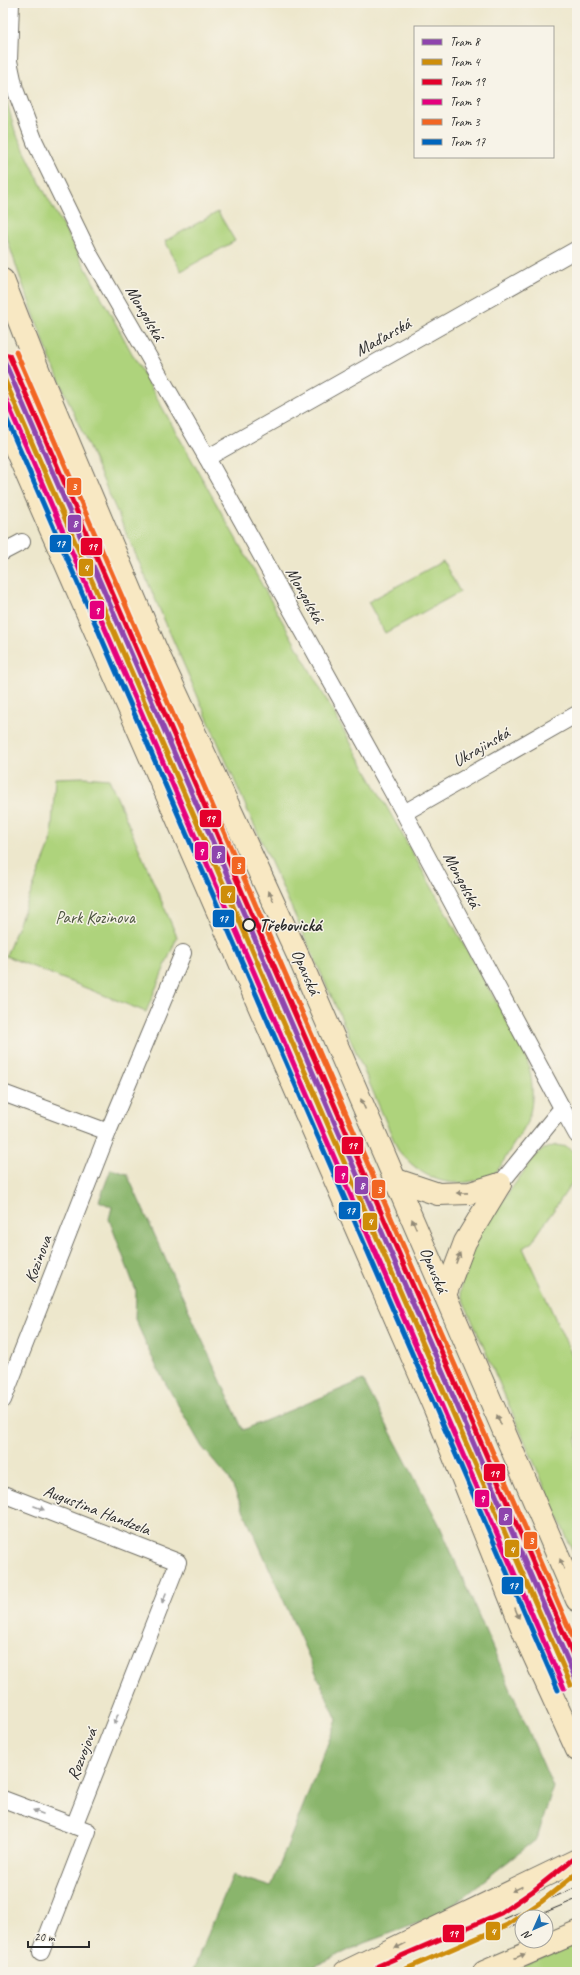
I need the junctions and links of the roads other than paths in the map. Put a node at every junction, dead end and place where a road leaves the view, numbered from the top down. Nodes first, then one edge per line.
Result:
1 (10, 3) edge
2 (577, 250) edge
3 (3, 280) edge
4 (3, 420) edge
5 (207, 458) junction
6 (22, 542) dead end
7 (3, 552) edge
8 (577, 714) edge
9 (404, 813) junction
10 (183, 953) dead end
11 (3, 1093) edge
12 (562, 1108) junction
13 (108, 1132) junction
14 (577, 1135) edge
15 (396, 1180) junction
16 (500, 1184) junction
17 (445, 1295) junction
18 (3, 1400) edge
19 (3, 1494) edge
20 (178, 1562) joint
21 (577, 1600) edge
22 (577, 1750) edge
23 (3, 1798) edge
24 (74, 1826) junction
25 (577, 1860) edge
26 (577, 1932) edge
27 (41, 1952) dead end
28 (345, 1972) edge
29 (484, 1972) edge

1 - 5 street, Mongolská
2 - 5 street, Maďarská
15 -> 3 main road, Opavská
4 -> 22 main road
5 - 9 street, Mongolská
6 - 7 street
8 - 9 street, Ukrajinská
9 - 12 street, Mongolská
10 - 13 street, Kozinova
11 - 13 street
12 - 14 street, Mongolská
12 - 16 street
13 - 18 street, Kozinova
16 -> 15 main road
17 -> 15 main road, Opavská
17 -> 16 main road
21 -> 17 main road, Opavská
19 -> 20 street, Augustina Handzela
20 -> 24 street, Rozvojová
24 -> 23 street
24 - 27 street
25 -> 28 main road
29 -> 26 main road

